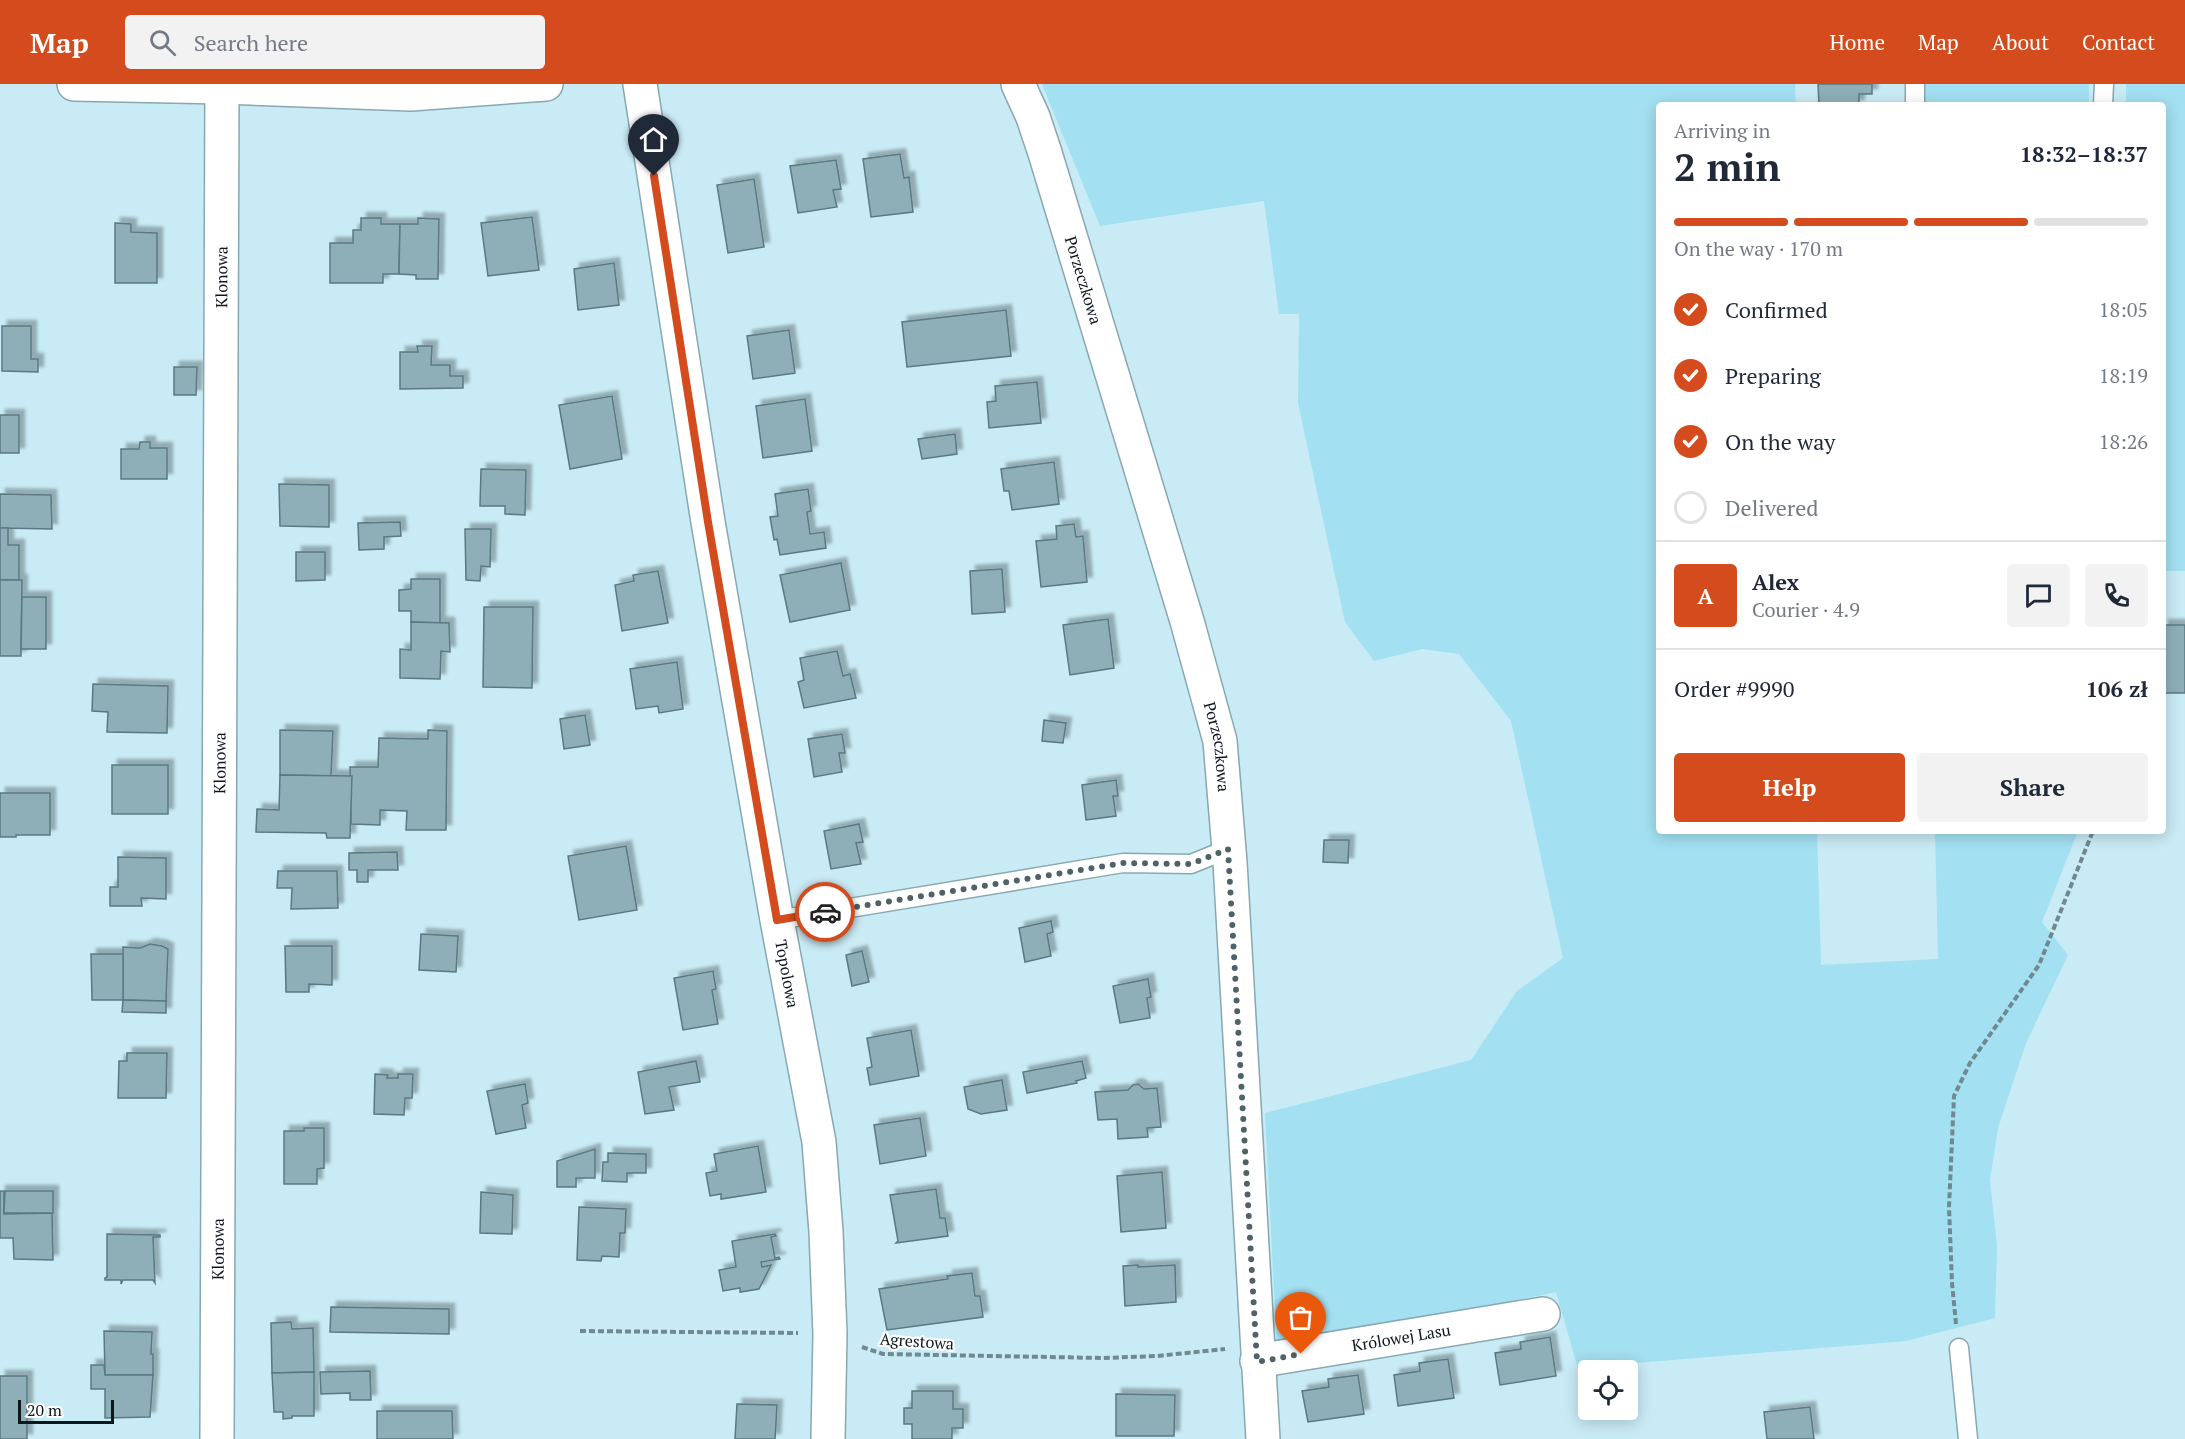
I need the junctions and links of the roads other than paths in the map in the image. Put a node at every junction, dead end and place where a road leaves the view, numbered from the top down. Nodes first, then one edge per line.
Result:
1 (74, 84) edge
2 (81, 84) edge
3 (546, 84) edge
4 (640, 84) edge
5 (1018, 84) edge
6 (1915, 84) edge
7 (2104, 84) edge
8 (222, 87) junction
9 (1915, 102) edge
10 (2103, 102) edge
11 (1228, 849) junction
12 (777, 920) junction
13 (1543, 1314) dead end
14 (1959, 1348) road end
15 (1257, 1354) junction
16 (217, 1439) edge
17 (828, 1439) edge
18 (1263, 1439) edge
19 (1968, 1439) edge

1 - 2 street
2 - 8 street
3 - 8 street
4 - 12 street, Topolowa
5 - 11 street, Porzeczkowa
6 - 9 lane
7 - 10 lane
8 - 16 street, Klonowa
11 - 12 lane
11 - 15 street, Porzeczkowa
12 - 17 street, Topolowa
13 - 15 street, Królowej Lasu
14 - 19 lane
15 - 18 street, Porzeczkowa

